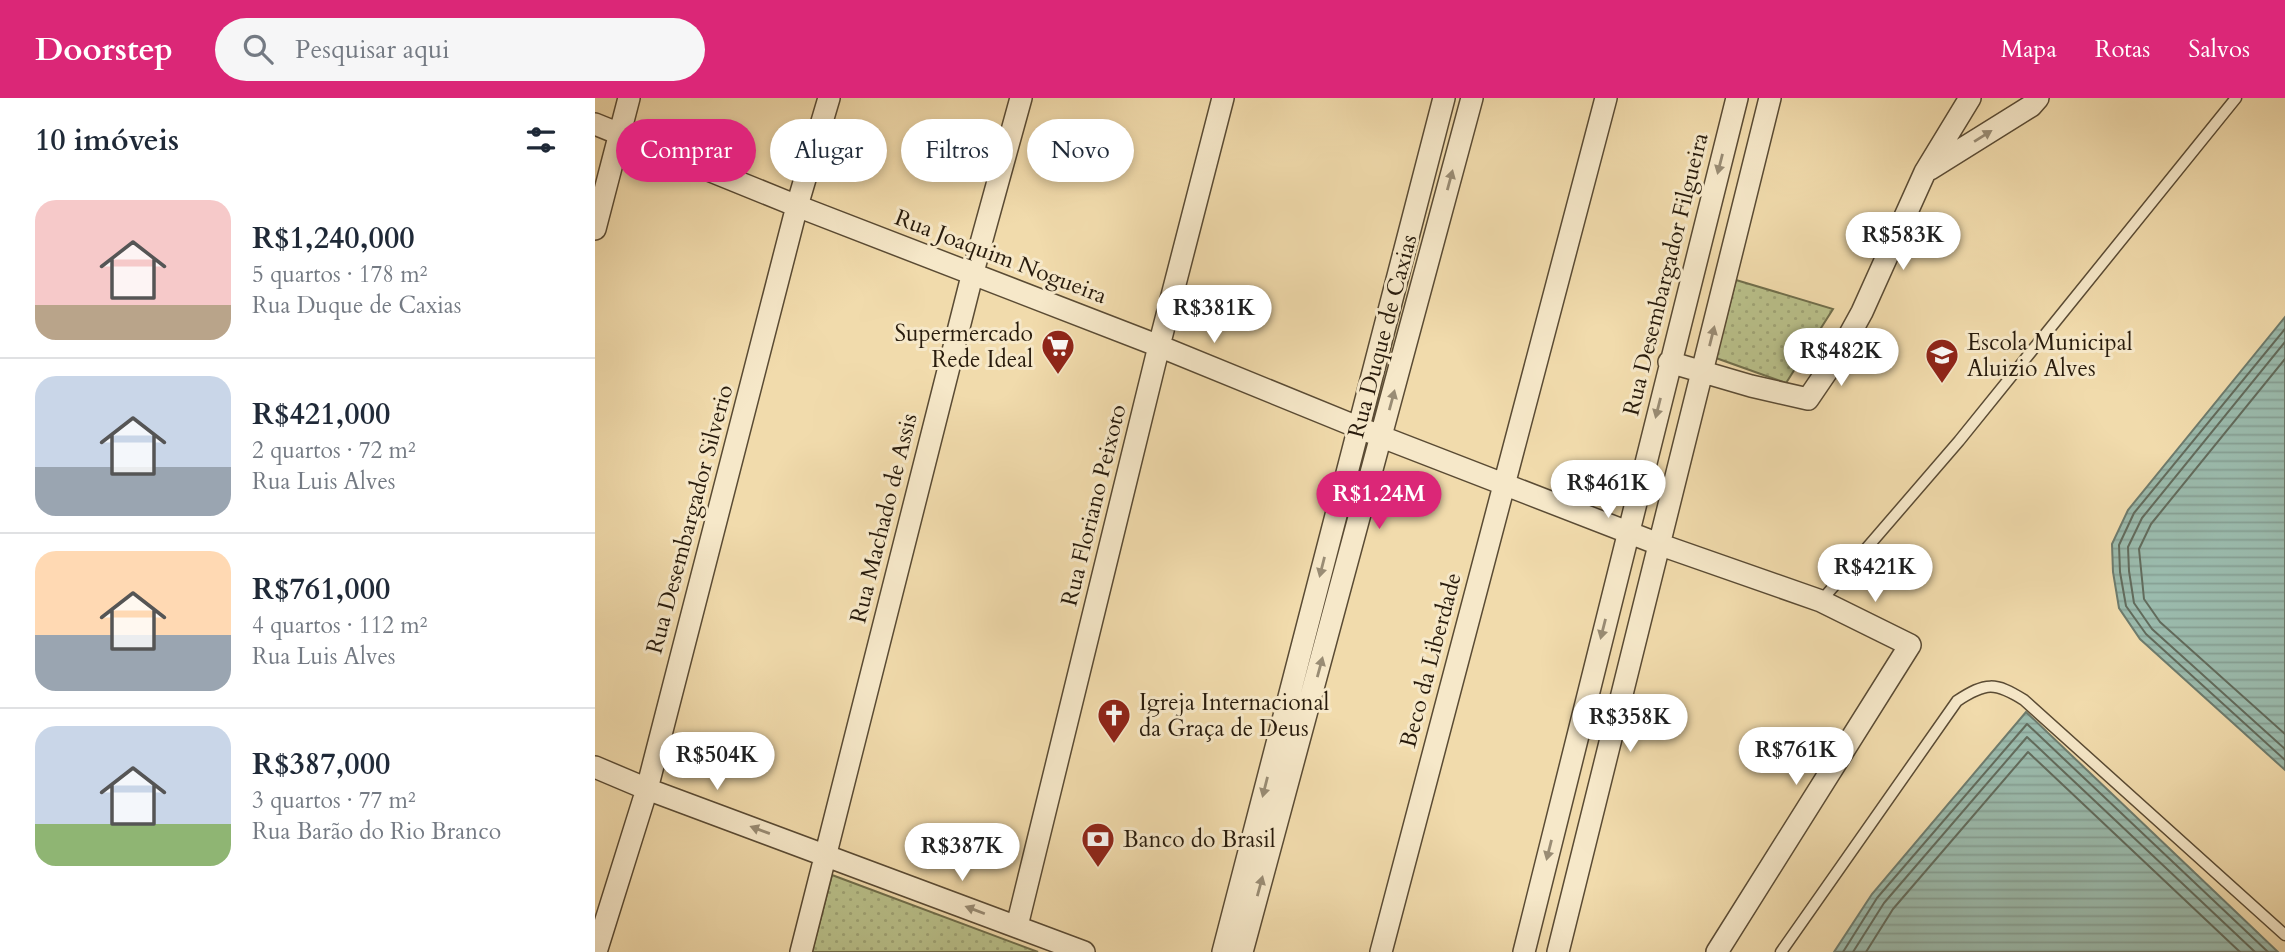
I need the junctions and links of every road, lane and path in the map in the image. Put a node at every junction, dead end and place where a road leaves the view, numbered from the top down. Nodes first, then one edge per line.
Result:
1 (629, 98) edge
2 (829, 98) edge
3 (1021, 98) edge
4 (1223, 98) edge
5 (1444, 98) edge
6 (1472, 98) edge
7 (1606, 98) edge
8 (1737, 98) edge
9 (1770, 98) edge
10 (1970, 98) edge
11 (2038, 98) edge
12 (2236, 98) edge
13 (624, 119) edge
14 (595, 124) edge
15 (616, 132) edge
16 (616, 148) edge
17 (1925, 172) junction
18 (739, 182) edge
19 (797, 206) junction
20 (595, 229) edge
21 (1696, 261) junction
22 (1728, 270) junction
23 (973, 272) junction
24 (1159, 346) junction
25 (1669, 362) junction
26 (1703, 371) junction
27 (1358, 427) junction
28 (1382, 437) junction
29 (1503, 484) junction
30 (1627, 532) junction
31 (1661, 545) junction
32 (1821, 601) junction
33 (595, 767) edge
34 (647, 789) junction
35 (824, 853) junction
36 (1017, 926) junction
37 (2285, 935) edge
38 (599, 949) edge
39 (800, 952) edge
40 (1084, 952) edge
41 (1223, 952) edge
42 (1242, 952) edge
43 (1381, 952) edge
44 (1524, 952) edge
45 (1558, 952) edge
46 (1717, 952) edge
47 (1781, 952) edge

1 - 13 street
2 - 19 street, Rua Desembargador Silverio
3 - 23 street, Rua Machado de Assis
4 - 24 street, Rua Floriano Peixoto
5 - 27 street, Rua Duque de Caxias
28 -> 6 street, Rua Duque de Caxias
7 - 29 street, Beco da Liberdade
8 -> 21 street, Rua Desembargador Filgueira
9 - 22 street
10 - 17 street
17 -> 11 street
12 - 32 lane
14 - 15 street, Rua Joaquim Nogueira
16 - 20 street
17 - 26 street
18 - 19 street, Rua Joaquim Nogueira
19 - 23 street, Rua Joaquim Nogueira
19 - 34 street, Rua Desembargador Silverio
21 - 22 street
21 - 25 street, Rua Desembargador Filgueira
26 -> 22 street
23 - 24 street, Rua Joaquim Nogueira
23 - 35 street, Rua Machado de Assis
24 - 27 street, Rua Joaquim Nogueira
24 - 36 street, Rua Floriano Peixoto
25 - 26 street
25 -> 30 street, Rua Desembargador Filgueira
26 - 31 street
27 - 28 street, Rua Joaquim Nogueira
27 -> 41 street, Rua Duque de Caxias
28 - 29 street, Rua Joaquim Nogueira
42 -> 28 street, Rua Duque de Caxias
29 - 30 street, Rua Joaquim Nogueira
29 - 43 street, Beco da Liberdade
30 - 31 street, Rua Joaquim Nogueira
30 -> 44 street, Rua Desembargador Filgueira
31 - 32 street, Rua Joaquim Nogueira
31 - 45 street
32 - 46 street, Rua Joaquim Nogueira
33 - 34 street
35 -> 34 street
34 - 38 street, Rua Desembargador Silverio
36 -> 35 street
35 - 39 street, Rua Machado de Assis
36 - 40 street
37 - 47 lane

